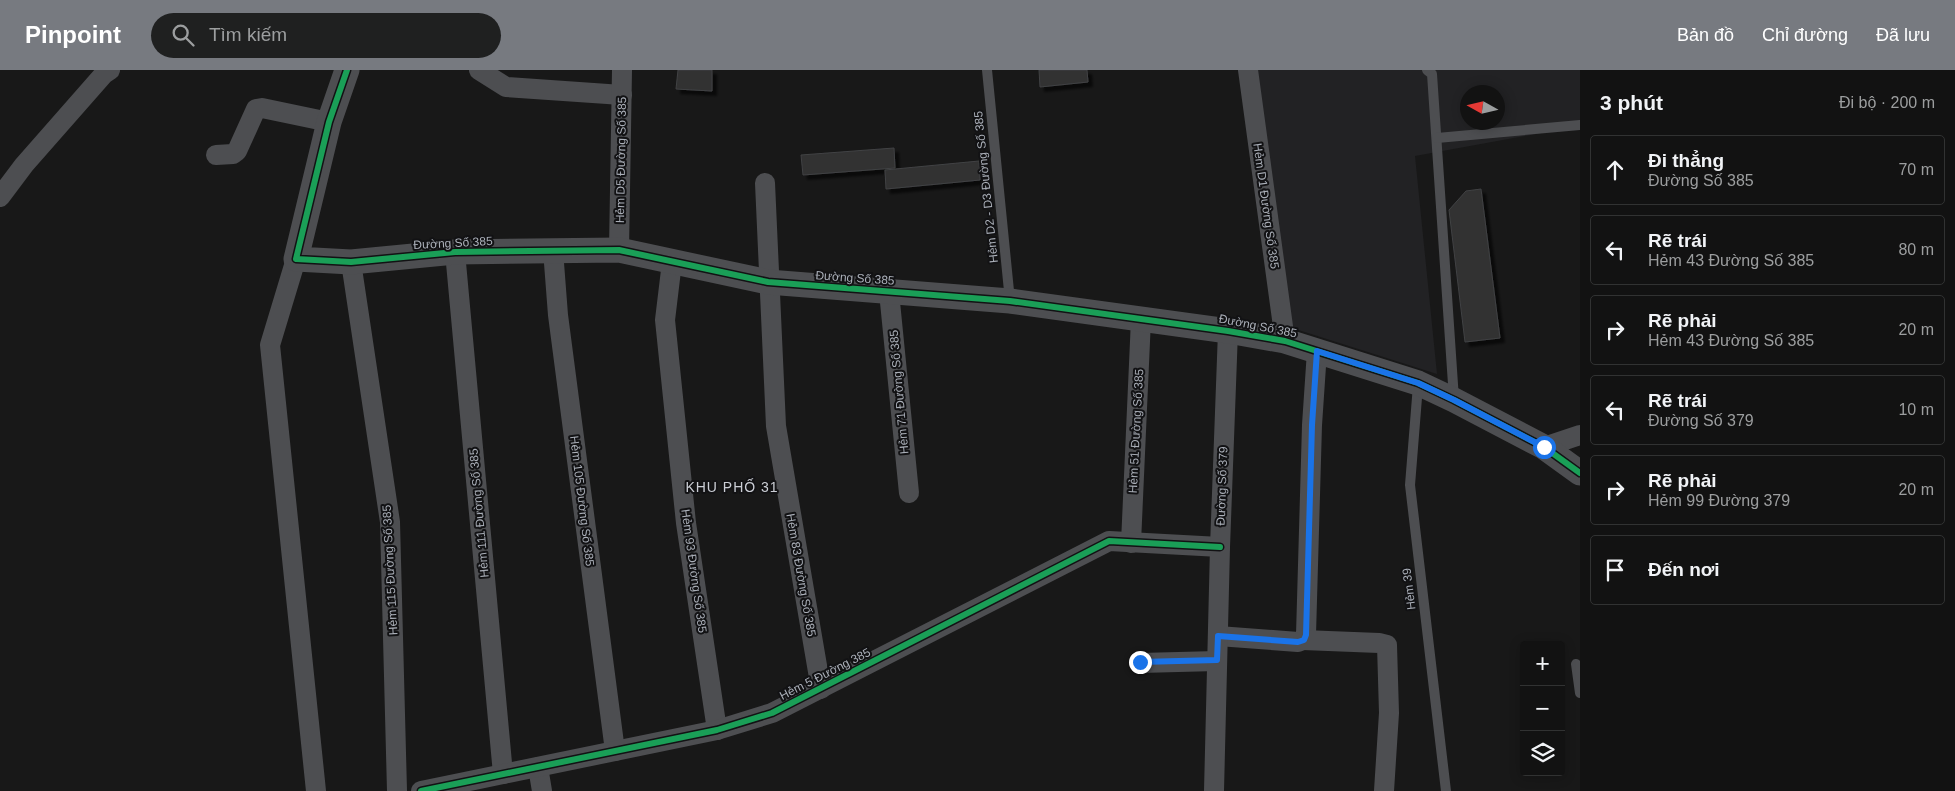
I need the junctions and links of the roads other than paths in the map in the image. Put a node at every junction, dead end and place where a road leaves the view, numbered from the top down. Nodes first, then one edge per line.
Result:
1 (347, 70) edge
2 (479, 70) edge
3 (622, 70) edge
4 (987, 70) edge
5 (1248, 70) edge
6 (101, 71) edge
7 (1431, 71) edge
8 (622, 95) junction
9 (330, 122) junction
10 (1580, 125) edge
11 (1437, 138) junction
12 (216, 155) dead end
13 (765, 183) dead end
14 (0, 197) edge
15 (553, 250) junction
16 (619, 250) junction
17 (455, 252) junction
18 (296, 259) junction
19 (351, 262) junction
20 (672, 262) junction
21 (768, 282) junction
22 (889, 292) junction
23 (1010, 301) junction
24 (1141, 319) junction
25 (1228, 331) junction
26 (1285, 341) junction
27 (1317, 351) junction
28 (1418, 383) junction
29 (1454, 400) junction
30 (1580, 435) edge
31 (1544, 447) junction
32 (1580, 473) edge
33 (909, 493) dead end
34 (1131, 543) junction
35 (1220, 547) junction
36 (1218, 636) junction
37 (1304, 640) junction
38 (1217, 660) junction
39 (1140, 662) dead end
40 (1576, 664) dead end
41 (821, 689) junction
42 (1580, 693) edge
43 (717, 730) junction
44 (615, 751) junction
45 (538, 767) junction
46 (503, 774) junction
47 (316, 791) edge
48 (397, 791) edge
49 (420, 791) edge
50 (542, 791) edge
51 (1214, 791) edge
52 (1384, 791) edge
53 (1446, 791) edge

1 - 9 street
2 - 8 street
3 - 8 street, Hẻm D5 Đường Số 385
4 - 23 lane, Hẻm D2 - D3 Đường Số 385
5 - 26 street, Hẻm D1 Đường Số 385
6 - 14 street
7 - 11 lane
8 - 16 street, Hẻm D5 Đường Số 385
9 - 12 street
9 - 18 street
10 - 11 lane
11 - 29 lane
13 - 21 street, Hẻm 83 Đường Số 385
15 - 16 street, Đường Số 385
15 - 17 street, Đường Số 385
15 - 44 street, Hẻm 105 Đường Số 385
16 - 20 street, Đường Số 385
17 - 19 street, Đường Số 385
17 - 46 street, Hẻm 111 Đường Số 385
18 - 19 street, Đường Số 385
18 - 47 street
19 - 48 street, Hẻm 115 Đường Số 385
20 - 21 street, Đường Số 385
20 - 43 street, Hẻm 93 Đường Số 385
21 - 22 street, Đường Số 385
21 - 41 street, Hẻm 83 Đường Số 385
22 - 23 street, Đường Số 385
22 - 33 street, Hẻm 71 Đường Số 385
23 - 24 street, Đường Số 385
24 - 25 street, Đường Số 385
24 - 34 street, Hẻm 51 Đường Số 385
25 - 26 street, Đường Số 385
25 - 35 street, Đường Số 379
26 - 27 street, Đường Số 385
27 - 28 street, Đường Số 385
27 - 37 street
28 - 29 street, Đường Số 385
28 - 53 lane, Hẻm 39
29 - 31 street, Đường Số 385
30 - 31 street
31 - 32 street, Đường Số 385
34 - 35 street, Hẻm 5 Đường 385
34 - 41 street, Hẻm 5 Đường 385
35 - 36 street, Đường Số 379
36 - 37 street
36 - 38 street, Đường Số 379
37 - 52 street
38 - 39 street
38 - 51 street, Đường Số 379
40 - 42 lane
41 - 43 street, Hẻm 5 Đường 385
43 - 44 street, Hẻm 5 Đường 385
44 - 45 street, Hẻm 5 Đường 385
45 - 46 street, Hẻm 5 Đường 385
45 - 50 street
46 - 49 street, Hẻm 5 Đường 385

